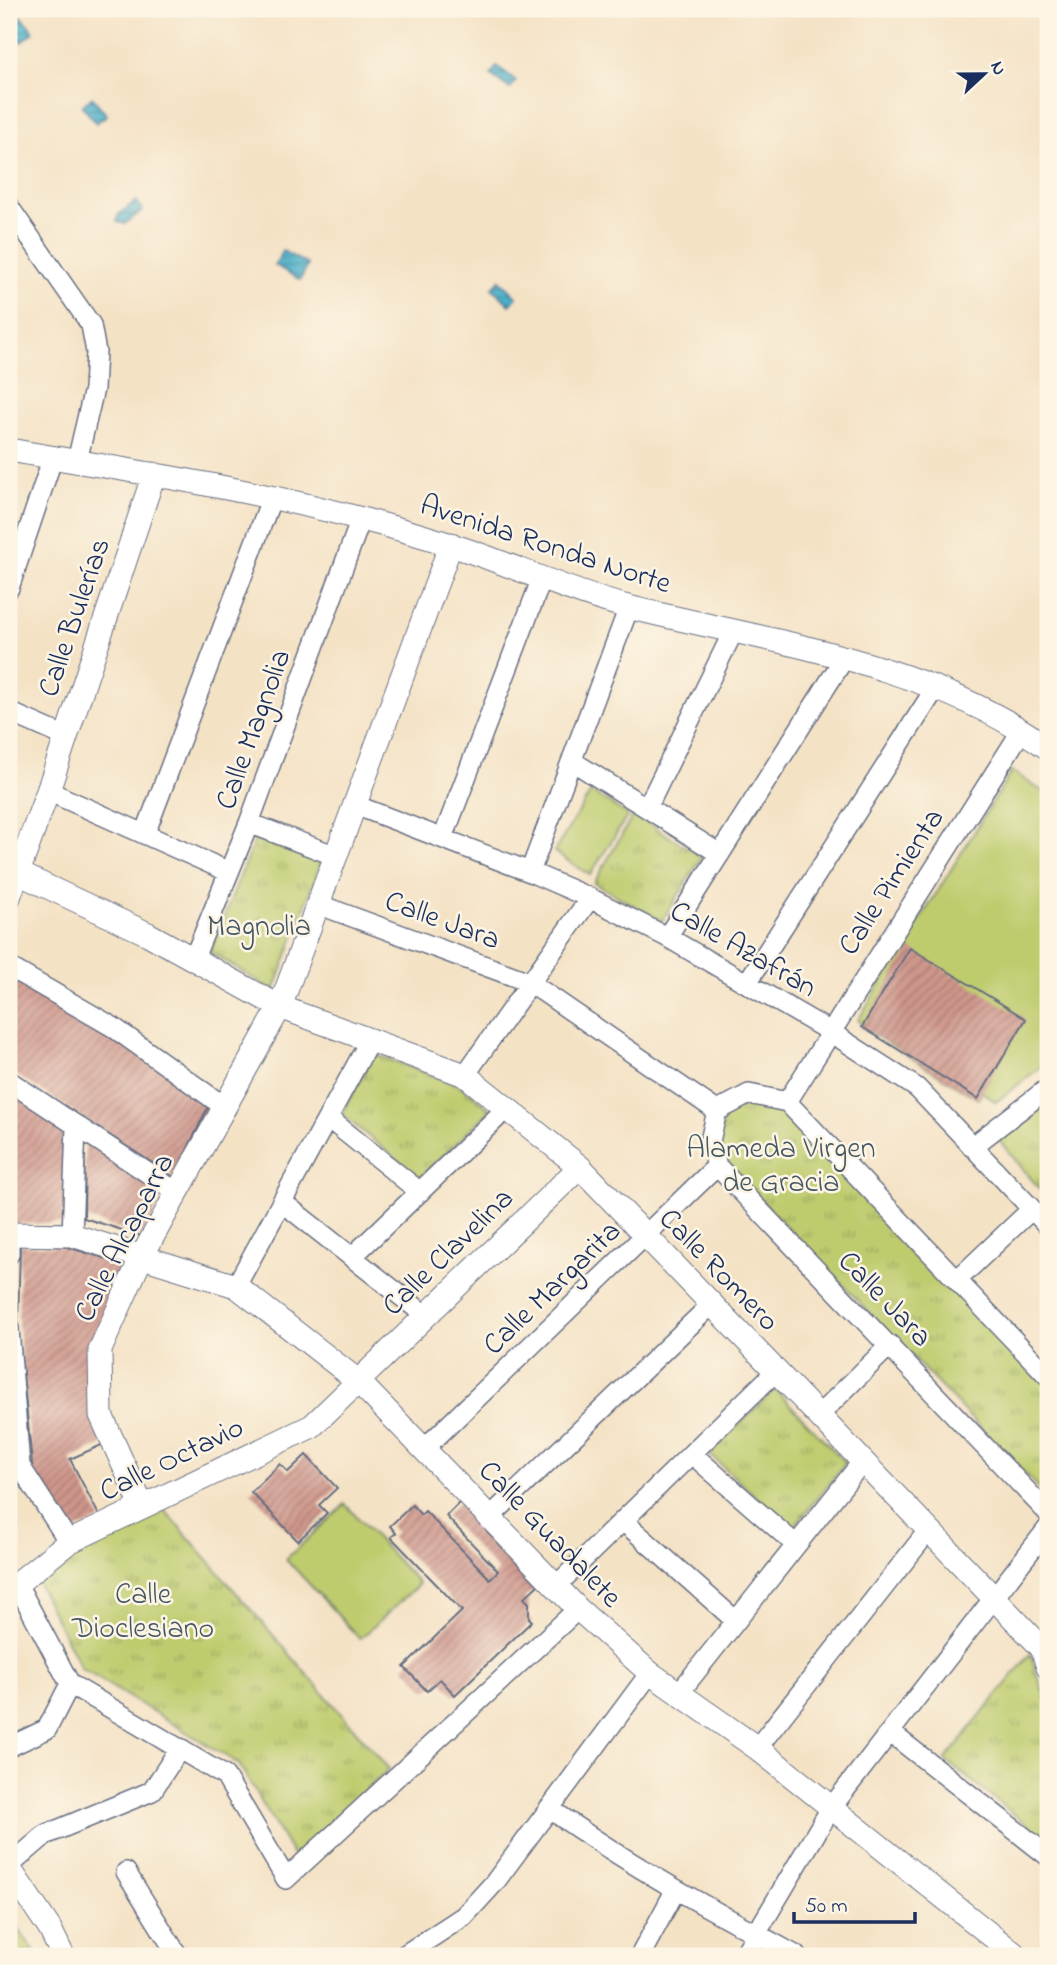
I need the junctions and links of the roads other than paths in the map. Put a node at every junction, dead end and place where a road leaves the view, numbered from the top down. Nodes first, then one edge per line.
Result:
1 (9, 207) edge
2 (9, 450) edge
3 (53, 457) junction
4 (78, 461) junction
5 (155, 474) junction
6 (272, 497) junction
7 (362, 519) junction
8 (451, 544) junction
9 (15, 549) edge
10 (542, 578) junction
11 (9, 588) edge
12 (629, 607) junction
13 (734, 630) junction
14 (845, 657) junction
15 (935, 690) junction
16 (9, 712) edge
17 (1022, 730) junction
18 (66, 737) junction
19 (1048, 748) edge
20 (572, 761) junction
21 (48, 791) junction
22 (355, 805) junction
23 (647, 808) junction
24 (249, 823) junction
25 (145, 834) junction
26 (443, 838) junction
27 (720, 854) junction
28 (336, 856) junction
29 (229, 872) junction
30 (530, 872) junction
31 (12, 884) edge
32 (590, 898) junction
33 (320, 905) junction
34 (667, 937) junction
35 (194, 958) junction
36 (9, 967) edge
37 (529, 982) junction
38 (747, 983) junction
39 (280, 1007) junction
40 (830, 1031) junction
41 (369, 1042) junction
42 (466, 1075) junction
43 (9, 1080) edge
44 (1048, 1089) edge
45 (787, 1102) junction
46 (226, 1108) junction
47 (506, 1109) junction
48 (717, 1111) junction
49 (328, 1118) junction
50 (76, 1125) junction
51 (972, 1147) junction
52 (717, 1166) junction
53 (580, 1167) junction
54 (420, 1192) junction
55 (178, 1194) junction
56 (282, 1202) junction
57 (1032, 1209) junction
58 (1048, 1226) edge
59 (9, 1234) edge
60 (72, 1235) junction
61 (646, 1237) junction
62 (9, 1254) edge
63 (142, 1256) junction
64 (353, 1256) junction
65 (957, 1280) junction
66 (236, 1286) junction
67 (711, 1305) junction
68 (425, 1315) junction
69 (9, 1329) edge
70 (890, 1345) junction
71 (775, 1372) junction
72 (1048, 1376) edge
73 (358, 1381) junction
74 (818, 1416) junction
75 (425, 1448) junction
76 (692, 1454) junction
77 (862, 1462) junction
78 (14, 1469) edge
79 (142, 1506) junction
80 (1048, 1513) edge
81 (490, 1517) junction
82 (623, 1521) junction
83 (1048, 1528) edge
84 (928, 1531) junction
85 (69, 1542) junction
86 (796, 1545) junction
87 (556, 1586) junction
88 (13, 1587) edge
89 (994, 1600) junction
90 (578, 1609) junction
91 (736, 1621) junction
92 (1048, 1667) edge
93 (650, 1673) junction
94 (70, 1684) junction
95 (679, 1693) junction
96 (891, 1733) junction
97 (9, 1747) edge
98 (180, 1748) junction
99 (757, 1748) junction
100 (549, 1808) junction
101 (831, 1808) junction
102 (1048, 1856) edge
103 (9, 1867) edge
104 (126, 1872) dead end
105 (675, 1891) junction
106 (755, 1934) junction
107 (63, 1956) edge
108 (178, 1956) edge
109 (403, 1956) edge
110 (640, 1956) edge
111 (743, 1956) edge
112 (797, 1956) edge
113 (1017, 1956) edge

1 - 4 street
2 - 3 street, Avenida Ronda Norte
3 - 4 street, Avenida Ronda Norte
3 - 9 street
4 - 5 street, Avenida Ronda Norte
5 - 6 street, Avenida Ronda Norte
5 - 18 street, Calle Bulerías
6 - 7 street, Avenida Ronda Norte
6 - 25 street
7 - 8 street, Avenida Ronda Norte
7 - 24 street, Calle Magnolia
8 - 10 street, Avenida Ronda Norte
8 - 22 street, Calle Alcaparra
9 - 11 street
10 - 12 street, Avenida Ronda Norte
10 - 26 street
12 - 13 street, Avenida Ronda Norte
12 - 20 street
13 - 14 street, Avenida Ronda Norte
13 - 23 street
14 - 15 street, Avenida Ronda Norte
14 - 27 street
15 - 17 street, Avenida Ronda Norte
15 - 38 street
16 - 18 street
17 - 19 street, Avenida Ronda Norte
17 - 40 street, Calle Pimienta
18 - 21 street, Calle Bulerías
20 - 23 street
20 - 30 street
21 - 25 street
21 - 31 street, Calle Bulerías
22 - 26 street, Calle Azafrán
22 - 28 street, Calle Alcaparra
23 - 27 street
24 - 28 street
24 - 29 street, Calle Magnolia
25 - 29 street
26 - 30 street, Calle Azafrán
27 - 34 street
28 - 33 street, Calle Alcaparra
29 - 35 street, Calle Magnolia
30 - 32 street, Calle Azafrán
31 - 35 street, Calle Romero
32 - 34 street, Calle Azafrán
32 - 37 street
33 - 37 street, Calle Jara
33 - 39 street, Calle Alcaparra
34 - 38 street, Calle Azafrán
35 - 39 street, Calle Romero
36 - 46 street
37 - 42 street
37 - 48 street, Calle Jara
38 - 40 street, Calle Azafrán
39 - 41 street, Calle Romero
39 - 46 street, Calle Alcaparra
40 - 45 street, Calle Pimienta
40 - 51 street, Calle Azafrán
41 - 42 street, Calle Romero
41 - 49 street
42 - 47 street, Calle Romero
43 - 50 street
44 - 51 street
45 - 48 street
45 - 65 street
46 - 55 street, Calle Alcaparra
47 - 53 street, Calle Romero
47 - 54 street
48 - 52 street
49 - 54 street
49 - 56 street
50 - 55 street
50 - 60 street
51 - 57 street, Calle Azafrán
52 - 61 street, Calle Margarita
52 - 70 street, Calle Jara
53 - 61 street, Calle Romero
53 - 68 street, Calle Clavelina
54 - 64 street
55 - 63 street, Calle Alcaparra
56 - 64 street
56 - 66 street
57 - 58 street, Calle Azafrán
57 - 65 street
59 - 60 street, Calle Guadalete
59 - 62 street
60 - 63 street, Calle Guadalete
61 - 67 street, Calle Romero
61 - 75 street, Calle Margarita
63 - 66 street, Calle Guadalete
63 - 79 street, Calle Alcaparra
64 - 68 street
65 - 72 street
66 - 73 street, Calle Guadalete
67 - 71 street, Calle Romero
67 - 81 street
68 - 73 street, Calle Clavelina
69 - 78 street
70 - 74 street
70 - 80 street, Calle Jara
71 - 74 street, Calle Romero
71 - 76 street
73 - 75 street, Calle Guadalete
73 - 79 street, Calle Octavio
74 - 77 street, Calle Romero
75 - 81 street, Calle Guadalete
76 - 82 street
76 - 86 street
77 - 84 street, Calle Romero
77 - 86 street
78 - 85 street
79 - 85 street, Calle Octavio
81 - 87 street, Calle Guadalete
82 - 87 street
82 - 91 street
83 - 89 street
84 - 89 street, Calle Romero
84 - 99 street
85 - 88 street, Calle Octavio
86 - 91 street
87 - 90 street, Calle Guadalete
88 - 94 street
89 - 92 street, Calle Romero
89 - 96 street
90 - 93 street, Calle Guadalete
90 - 98 street
91 - 95 street
93 - 95 street, Calle Guadalete
93 - 100 street
94 - 97 street
94 - 98 street
95 - 99 street, Calle Guadalete
96 - 101 street
96 - 102 street
98 - 103 street
99 - 101 street, Calle Guadalete
100 - 105 street
100 - 109 street
101 - 106 street
101 - 113 street, Calle Guadalete
103 - 107 street
104 - 108 street
105 - 106 street
105 - 110 street
106 - 111 street
106 - 112 street

